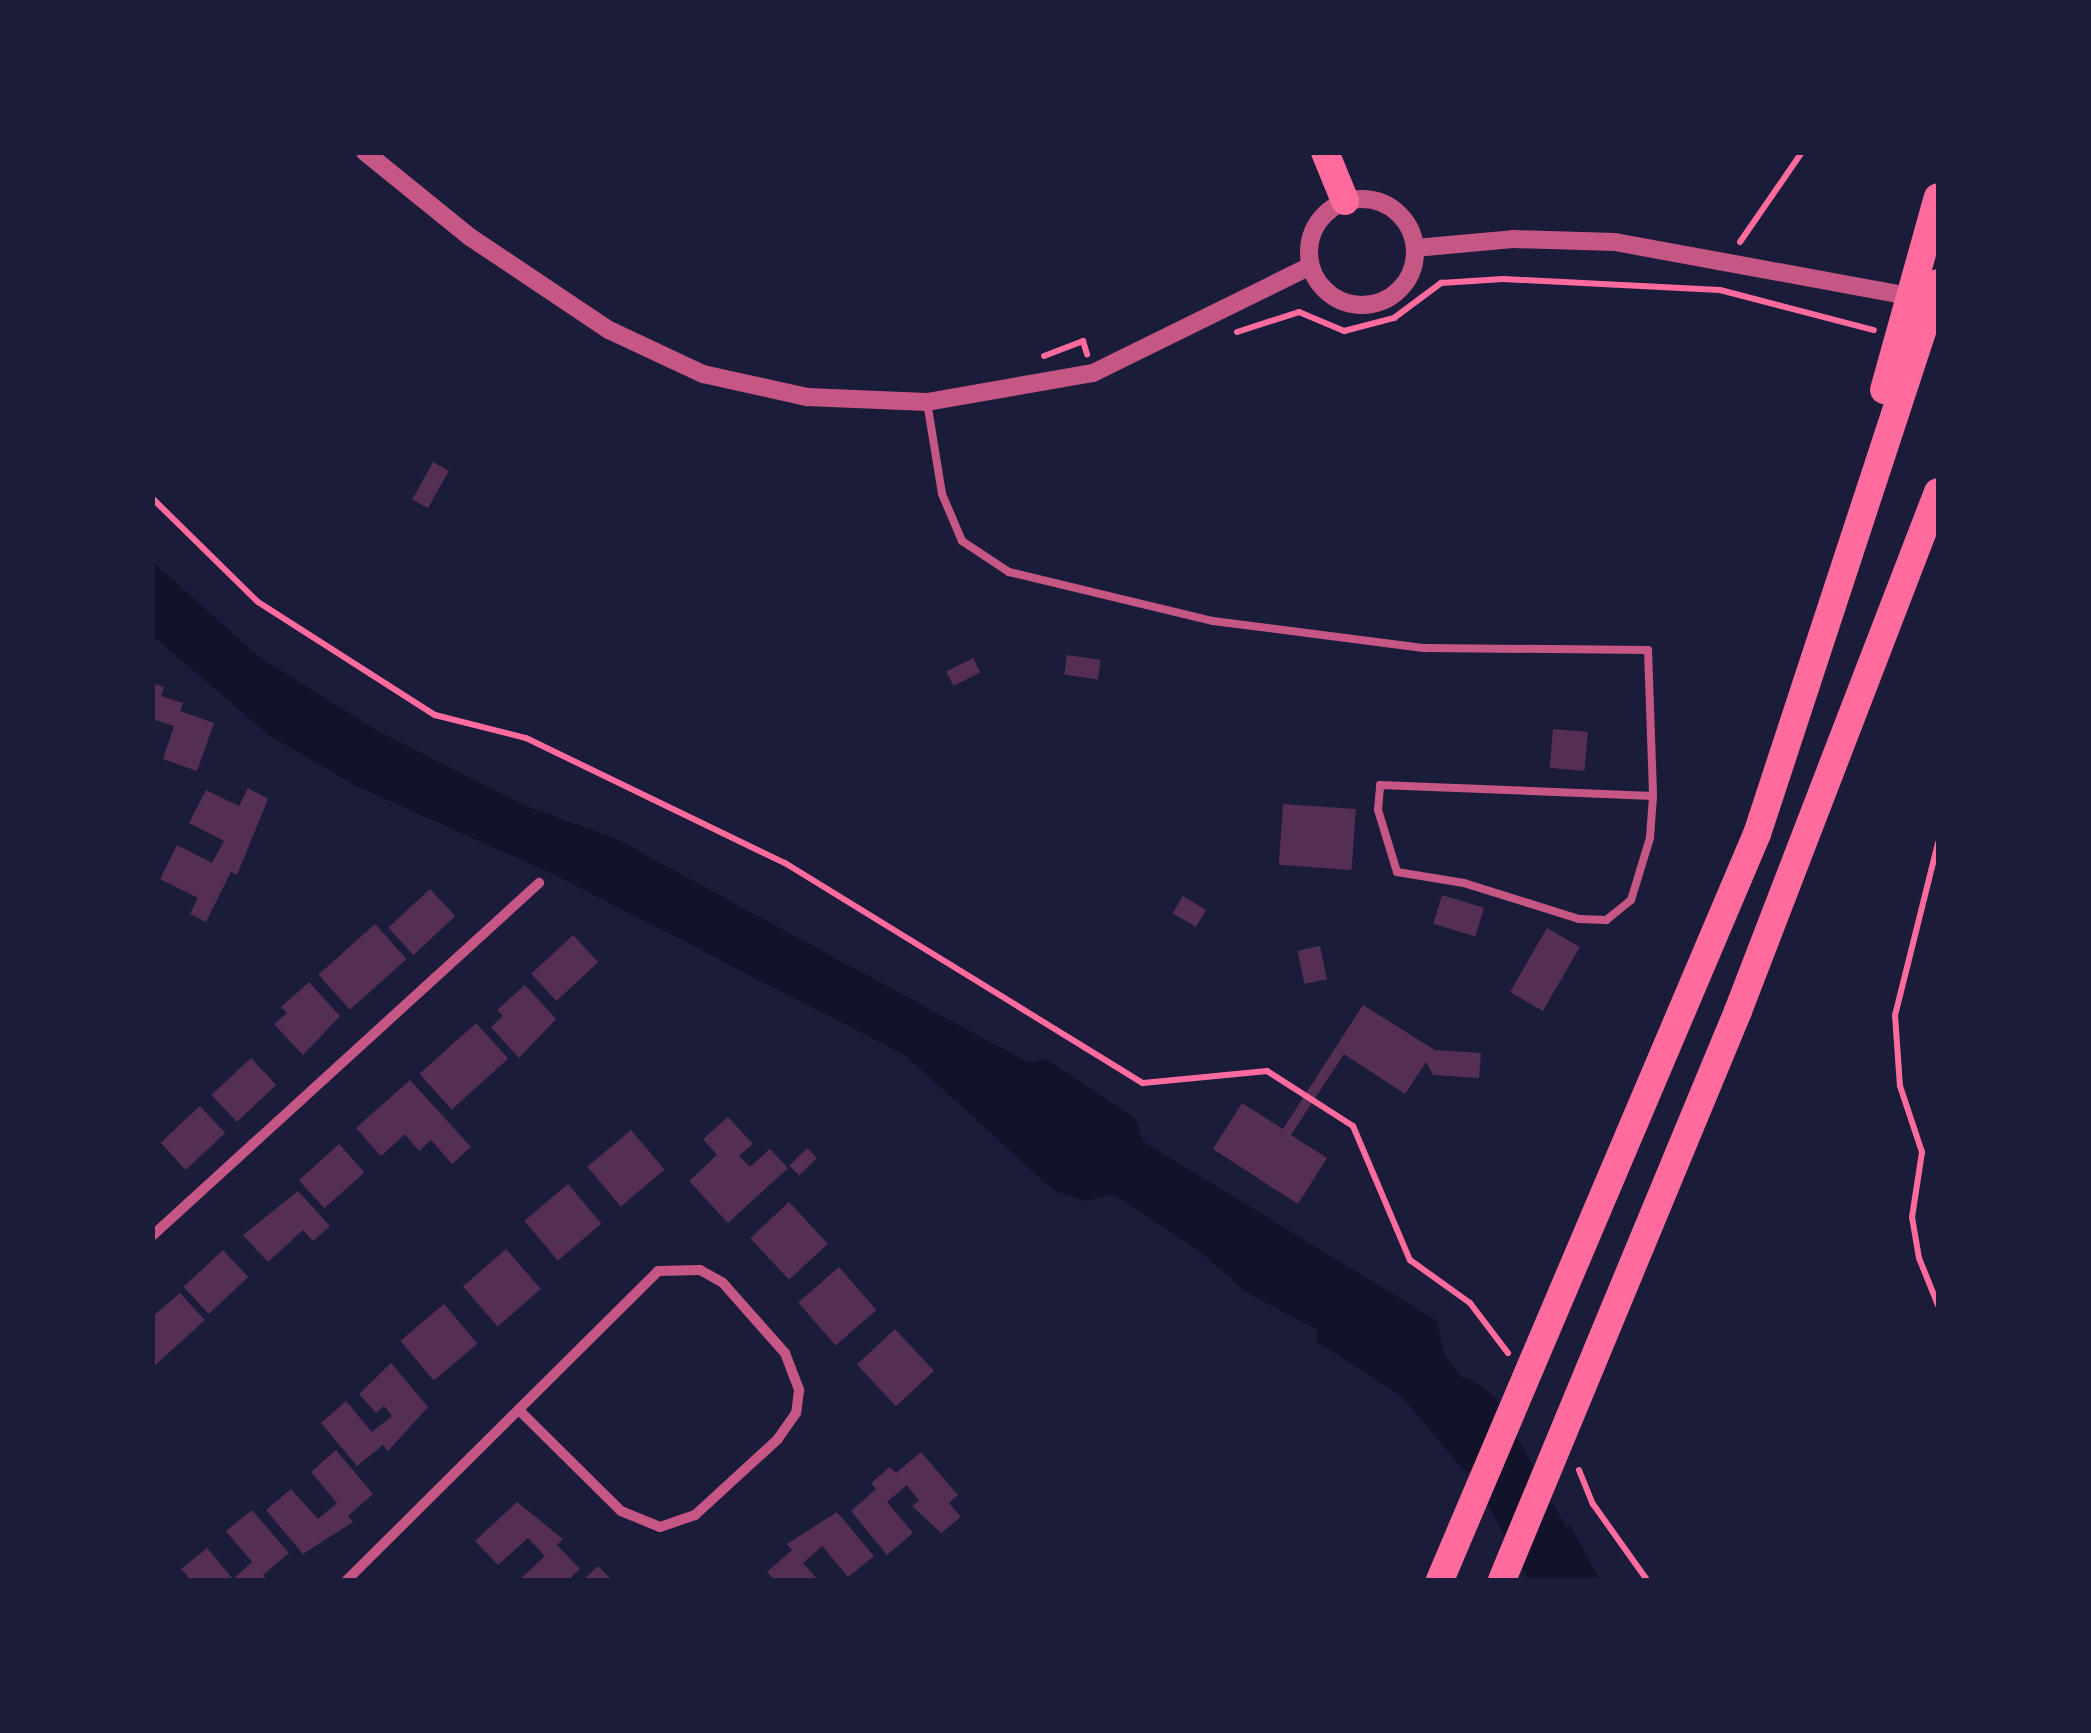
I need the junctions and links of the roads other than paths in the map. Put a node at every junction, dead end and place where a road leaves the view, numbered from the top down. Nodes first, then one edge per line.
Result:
1 (365, 152) edge
2 (1325, 152) edge
3 (1938, 198) edge
4 (1345, 202) junction
5 (1416, 248) junction
6 (1310, 266) junction
7 (1938, 283) edge
8 (1938, 302) edge
9 (1898, 375) junction
10 (927, 402) junction
11 (1938, 492) edge
12 (1653, 796) junction
13 (539, 883) dead end
14 (152, 1236) edge
15 (518, 1410) junction
16 (347, 1580) edge
17 (1440, 1580) edge
18 (1502, 1580) edge

1 - 10 street
2 - 4 highway
3 - 9 highway
4 - 5 street
4 - 6 street
5 - 6 street
5 - 8 street
6 - 10 street
7 - 9 highway
9 - 17 highway
10 - 12 lane
11 - 18 highway
12 - 12 lane
13 - 14 street
15 - 15 street
15 - 16 street

